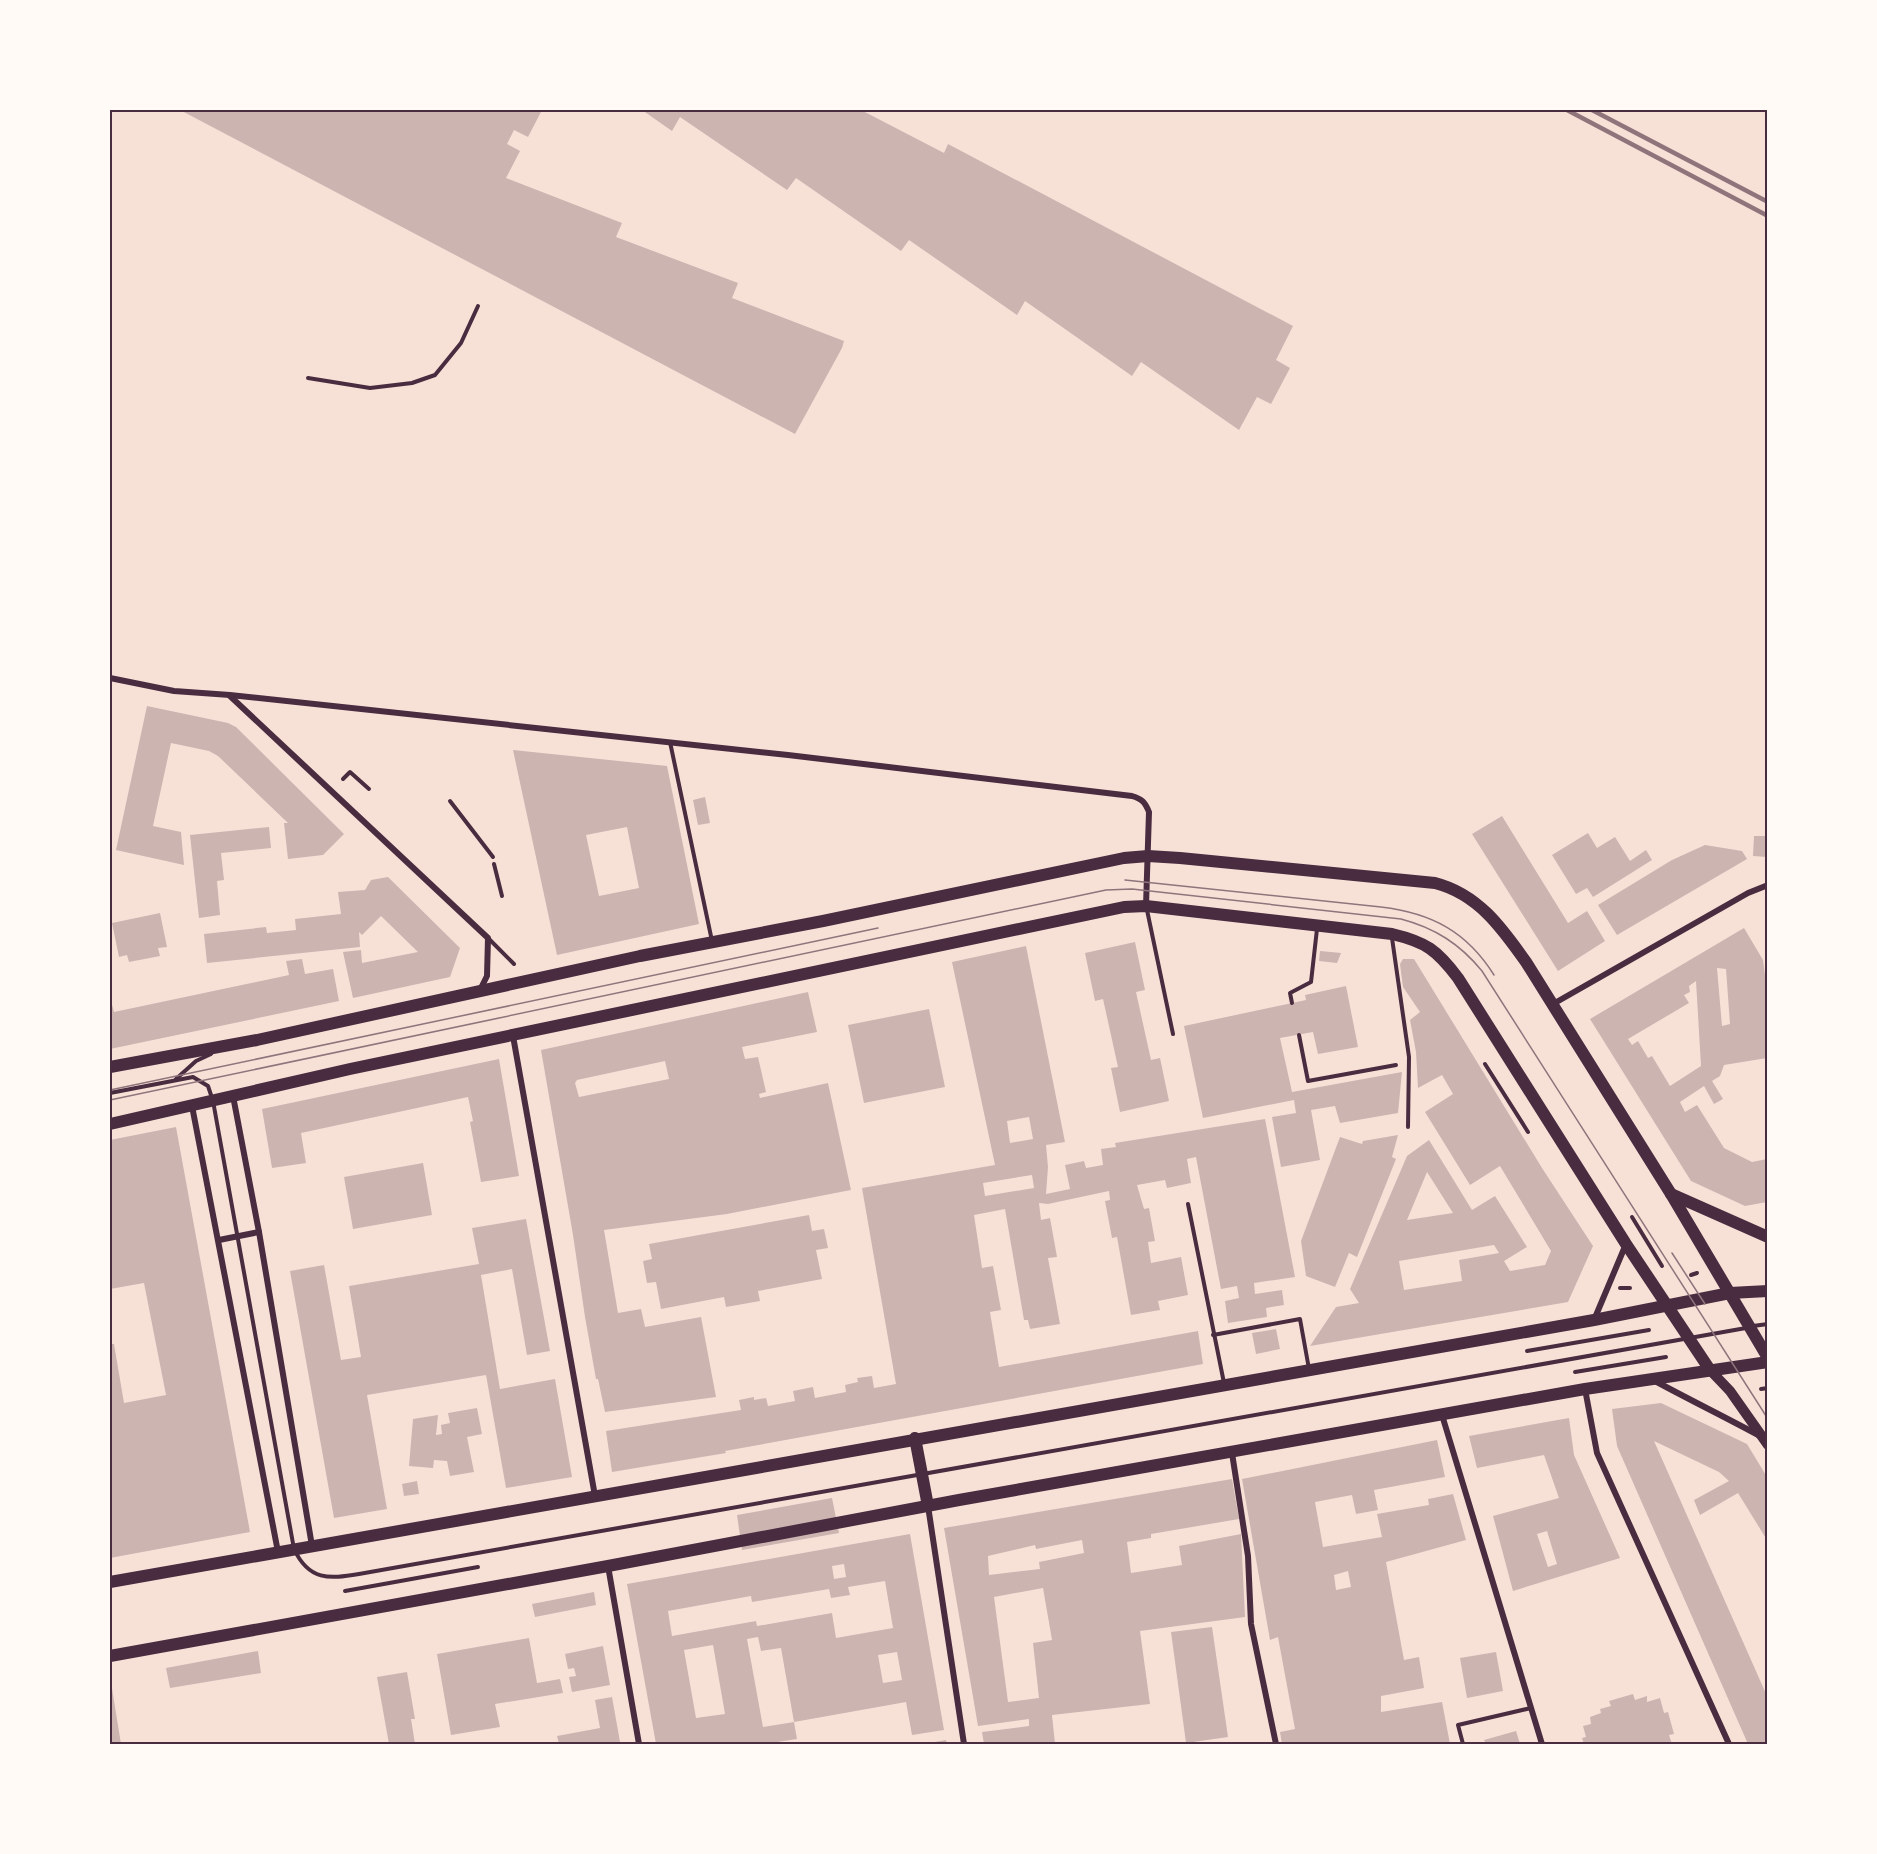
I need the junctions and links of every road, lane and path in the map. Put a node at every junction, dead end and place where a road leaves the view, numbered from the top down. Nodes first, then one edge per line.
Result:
1 (478, 306) dead end
2 (308, 378) dead end
3 (110, 678) edge
4 (230, 695) junction
5 (670, 742) junction
6 (343, 779) dead end
7 (369, 789) dead end
8 (450, 801) dead end
9 (1148, 856) junction
10 (493, 857) dead end
11 (494, 864) dead end
12 (1767, 885) edge
13 (502, 896) dead end
14 (1146, 906) junction
15 (1318, 925) junction
16 (1392, 934) junction
17 (488, 938) junction
18 (712, 942) junction
19 (514, 964) dead end
20 (480, 990) junction
21 (1292, 1003) dead end
22 (1552, 1004) junction
23 (1173, 1034) dead end
24 (1299, 1035) dead end
25 (513, 1036) junction
26 (228, 1045) junction
27 (1485, 1064) dead end
28 (1396, 1065) dead end
29 (110, 1067) edge
30 (176, 1080) junction
31 (110, 1093) edge
32 (233, 1096) junction
33 (213, 1101) junction
34 (192, 1106) junction
35 (110, 1124) edge
36 (1408, 1127) dead end
37 (1528, 1132) dead end
38 (1671, 1194) junction
39 (1188, 1204) dead end
40 (1632, 1217) dead end
41 (259, 1232) junction
42 (1764, 1233) edge
43 (238, 1235) junction
44 (219, 1239) junction
45 (1626, 1244) junction
46 (1666, 1273) dead end
47 (1697, 1273) dead end
48 (1691, 1275) dead end
49 (1630, 1288) dead end
50 (1767, 1291) edge
51 (1730, 1293) junction
52 (1629, 1298) dead end
53 (1667, 1306) junction
54 (1594, 1320) junction
55 (1646, 1324) dead end
56 (1767, 1324) edge
57 (1751, 1327) junction
58 (1213, 1335) junction
59 (1689, 1338) junction
60 (1527, 1351) dead end
61 (1767, 1360) edge
62 (1669, 1364) dead end
63 (1309, 1369) junction
64 (1710, 1370) junction
65 (1564, 1374) dead end
66 (1652, 1379) junction
67 (1224, 1384) junction
68 (1585, 1389) junction
69 (1443, 1415) junction
70 (915, 1438) junction
71 (1766, 1442) edge
72 (1232, 1453) junction
73 (922, 1474) junction
74 (595, 1497) junction
75 (928, 1506) junction
76 (312, 1546) junction
77 (294, 1550) junction
78 (278, 1552) junction
79 (608, 1566) junction
80 (478, 1567) dead end
81 (110, 1582) edge
82 (345, 1591) dead end
83 (110, 1656) edge
84 (1531, 1708) junction
85 (639, 1744) edge
86 (964, 1744) edge
87 (1276, 1744) edge
88 (1463, 1744) edge
89 (1542, 1744) edge
90 (1730, 1744) edge

1 - 2 lane
3 - 4 street
4 - 5 street
4 - 17 street
5 - 9 street
5 - 18 lane
6 - 7 path
8 - 10 path
9 - 14 street
9 - 18 main road
9 - 22 main road
11 - 13 path
12 - 22 street
14 - 15 main road
14 - 23 lane
14 - 25 main road
15 - 16 main road
15 - 21 lane
16 - 36 lane
16 - 45 main road
17 - 19 lane
17 - 20 street
18 - 20 main road
20 - 26 main road
22 - 38 main road
24 - 28 lane
25 - 32 main road
25 - 74 street
26 - 29 main road
26 - 30 lane
27 - 37 path
30 - 31 lane
30 - 33 lane
32 - 33 main road
32 - 41 street
33 - 34 main road
33 - 43 lane
34 - 35 main road
34 - 44 street
38 - 42 main road
38 - 51 main road
39 - 58 lane
40 - 46 path
41 - 43 street
41 - 76 street
43 - 44 street
43 - 77 lane
44 - 78 street
45 - 53 main road
45 - 54 street
47 - 48 path
49 - 52 path
50 - 51 main road
51 - 53 main road
51 - 57 main road
53 - 54 main road
53 - 59 main road
54 - 63 main road
55 - 60 path
56 - 57 lane
57 - 59 lane
57 - 61 main road
58 - 63 lane
58 - 67 lane
59 - 64 main road
59 - 73 lane
61 - 64 main road
62 - 65 path
63 - 67 main road
64 - 66 main road
64 - 71 street
66 - 68 main road
66 - 71 street
67 - 70 main road
68 - 69 main road
68 - 90 street
69 - 72 main road
69 - 84 street
70 - 73 main road
70 - 74 main road
72 - 75 main road
72 - 87 street
73 - 75 main road
73 - 77 lane
74 - 76 main road
75 - 79 main road
75 - 86 street
76 - 77 main road
77 - 78 main road
78 - 81 main road
79 - 83 main road
79 - 85 street
80 - 82 path
84 - 88 lane
84 - 89 street

